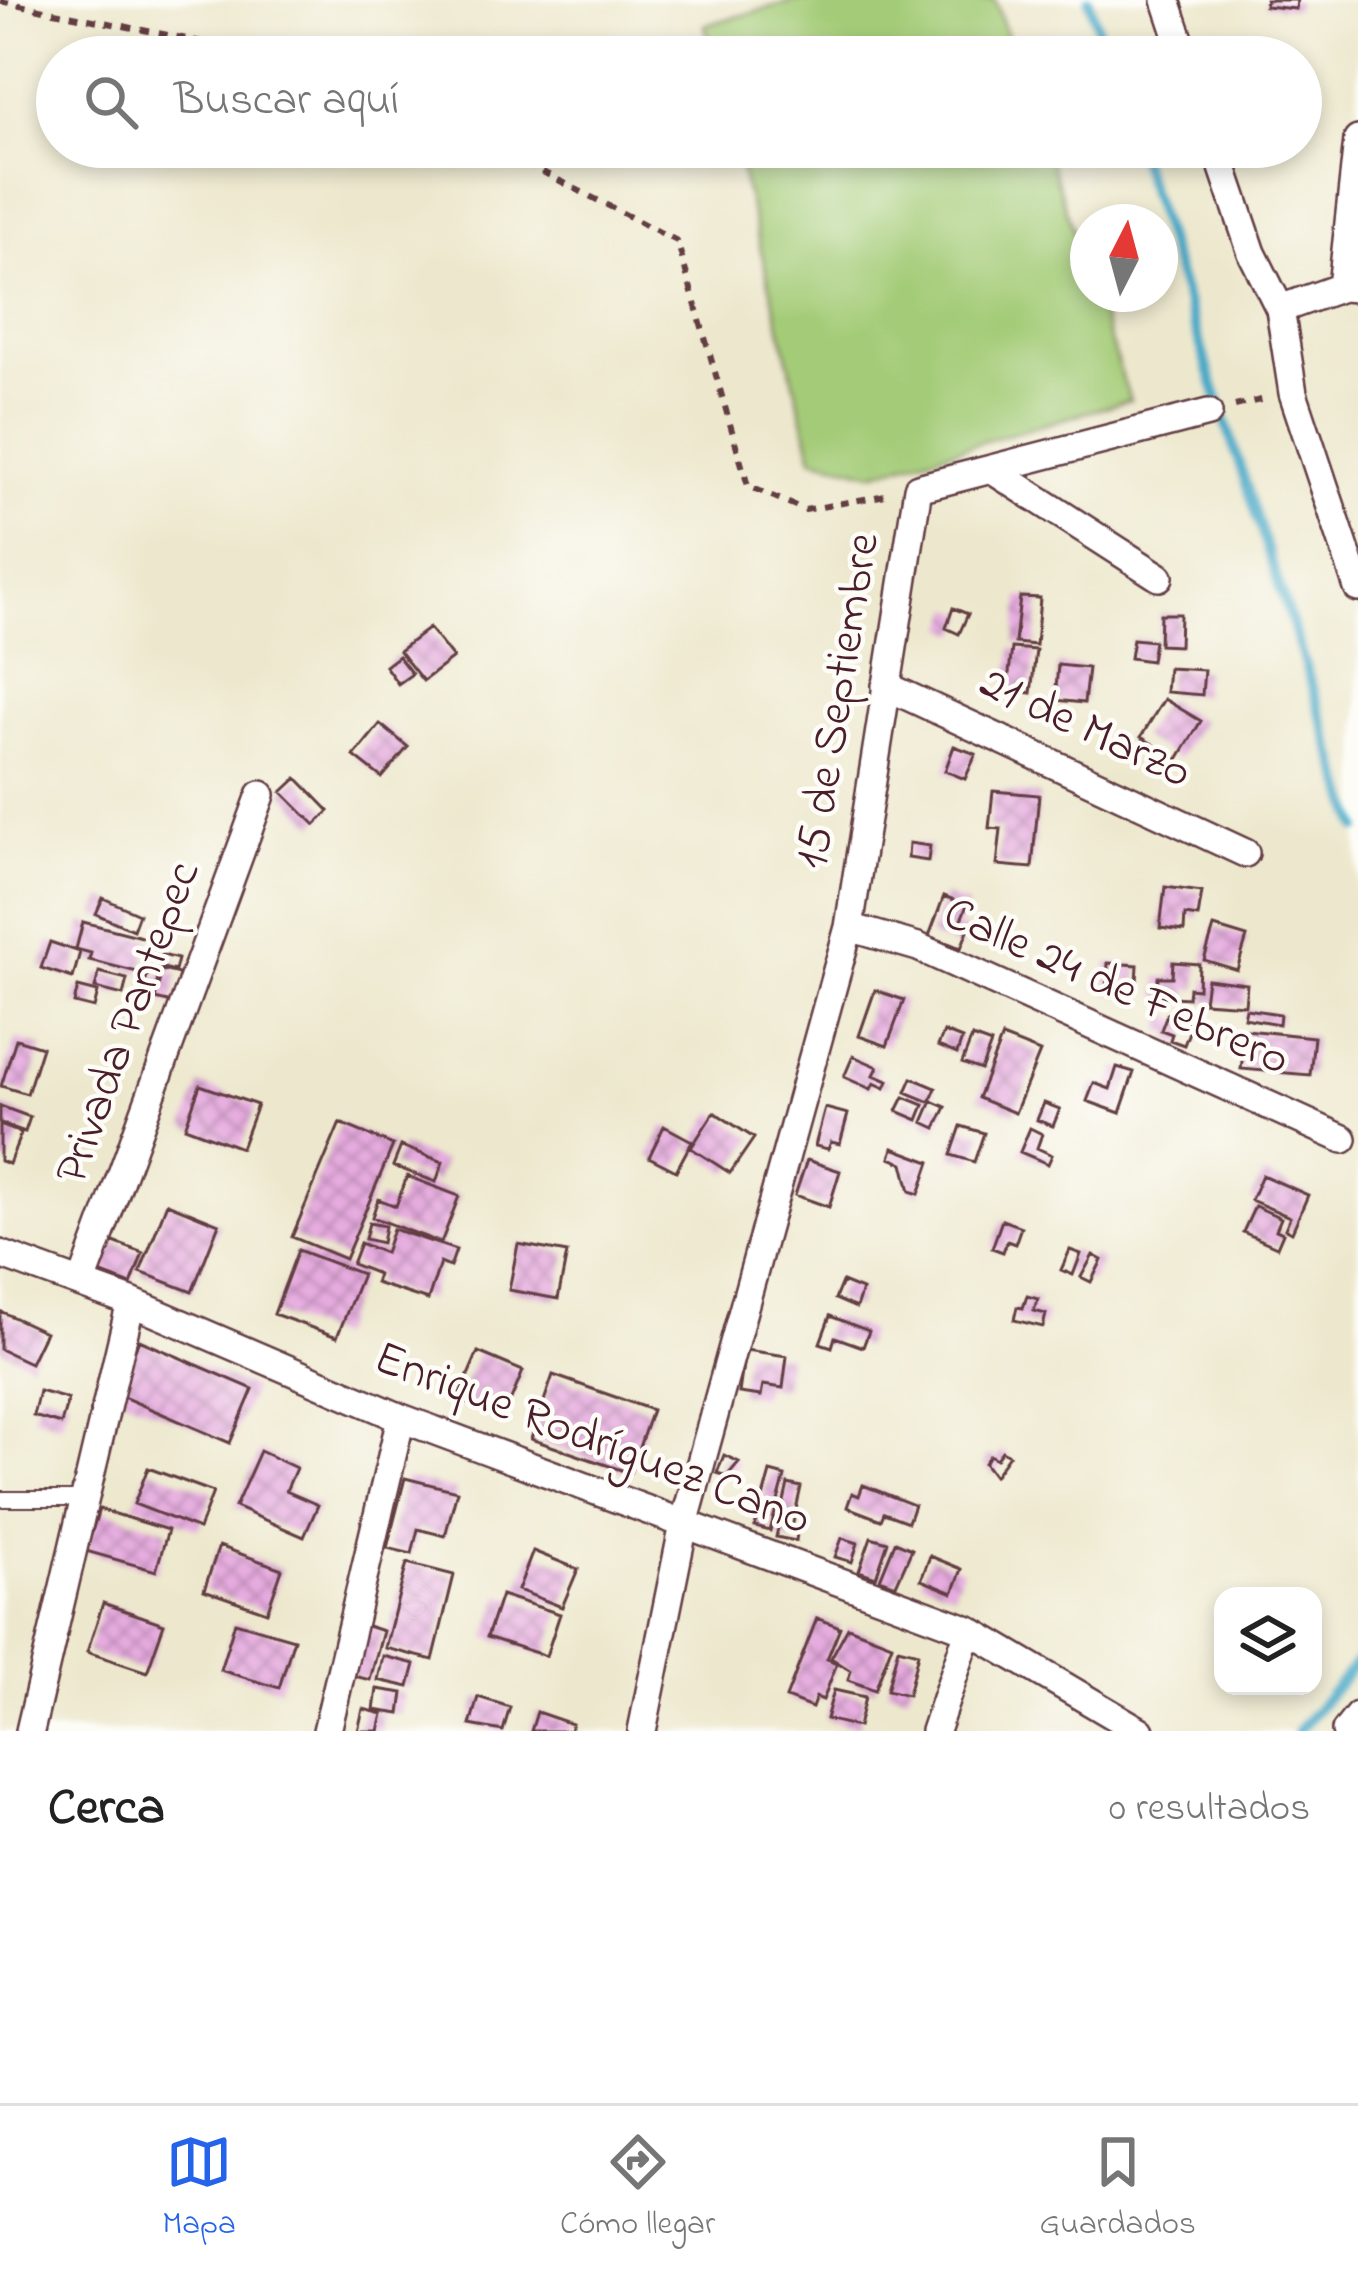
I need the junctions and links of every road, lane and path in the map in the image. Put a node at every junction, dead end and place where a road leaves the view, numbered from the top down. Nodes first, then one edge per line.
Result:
1 (1166, 0) edge
2 (0, 1) edge
3 (172, 36) edge
4 (1178, 36) edge
5 (1358, 140) edge
6 (535, 168) edge
7 (1223, 168) edge
8 (1350, 288) edge
9 (1280, 309) junction
10 (1208, 413) dead end
11 (994, 471) junction
12 (918, 488) junction
13 (1159, 577) dead end
14 (1358, 588) edge
15 (886, 686) junction
16 (261, 795) dead end
17 (1245, 853) dead end
18 (849, 927) junction
19 (1343, 1139) dead end
20 (0, 1255) edge
21 (82, 1282) junction
22 (131, 1302) junction
23 (401, 1418) junction
24 (0, 1499) edge
25 (82, 1499) junction
26 (684, 1524) junction
27 (969, 1630) junction
28 (1358, 1716) edge
29 (30, 1731) edge
30 (327, 1731) edge
31 (642, 1731) edge
32 (935, 1731) edge
33 (1140, 1731) edge
34 (1346, 1731) edge

1 - 4 street
2 - 3 path
5 - 8 street
6 - 12 path
7 - 9 street
8 - 9 street
9 - 14 street
10 - 11 street
11 - 12 street
11 - 13 street
12 - 15 street, 15 de Septiembre
15 - 17 street, 21 de Marzo
15 - 18 street, 15 de Septiembre
16 - 21 street, Privada Pantepec
18 - 19 street, Calle 24 de Febrero
18 - 26 street, 15 de Septiembre
20 - 21 street, Enrique Rodríguez Cano
21 - 22 street, Enrique Rodríguez Cano
22 - 23 street, Enrique Rodríguez Cano
22 - 25 street
23 - 26 street, Enrique Rodríguez Cano
23 - 30 street
24 - 25 lane
25 - 29 street
26 - 27 street, Enrique Rodríguez Cano
26 - 31 street, 15 de Septiembre
27 - 32 street
27 - 33 street, Enrique Rodríguez Cano
28 - 34 street

